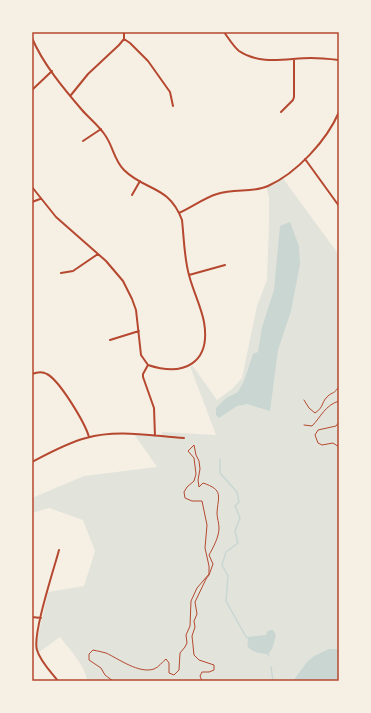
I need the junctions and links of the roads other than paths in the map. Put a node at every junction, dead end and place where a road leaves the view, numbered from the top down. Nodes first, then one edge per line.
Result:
1 (124, 32) edge
2 (224, 32) edge
3 (32, 38) edge
4 (124, 38) junction
5 (294, 59) junction
6 (339, 60) edge
7 (52, 71) junction
8 (32, 90) edge
9 (70, 96) junction
10 (173, 106) dead end
11 (281, 112) dead end
12 (339, 114) edge
13 (101, 129) junction
14 (83, 141) dead end
15 (305, 159) junction
16 (140, 181) junction
17 (32, 187) edge
18 (132, 195) dead end
19 (40, 198) junction
20 (32, 202) edge
21 (339, 206) edge
22 (179, 213) junction
23 (98, 254) junction
24 (225, 265) dead end
25 (61, 273) dead end
26 (189, 275) junction
27 (139, 331) junction
28 (110, 340) dead end
29 (148, 365) junction
30 (32, 374) edge
31 (155, 436) junction
32 (89, 437) junction
33 (184, 438) dead end
34 (32, 462) edge
35 (59, 550) dead end
36 (32, 617) edge
37 (41, 618) junction
38 (58, 681) edge
39 (84, 681) edge
40 (90, 681) edge

1 - 4 street
2 - 5 street
3 - 7 street
4 - 9 street
4 - 10 street
5 - 6 street
5 - 11 street
7 - 8 street
7 - 9 street
9 - 13 street
12 - 15 street
13 - 14 street
13 - 16 street
15 - 21 street
15 - 22 street
16 - 18 street
16 - 22 street
17 - 19 street
19 - 20 street
19 - 23 street
22 - 26 street
23 - 25 street
23 - 27 street
24 - 26 street
26 - 29 street
27 - 28 street
27 - 29 street
29 - 31 street
30 - 32 street
31 - 32 street
31 - 33 street
32 - 34 street
35 - 37 street
36 - 37 street
37 - 38 street
39 - 40 street

